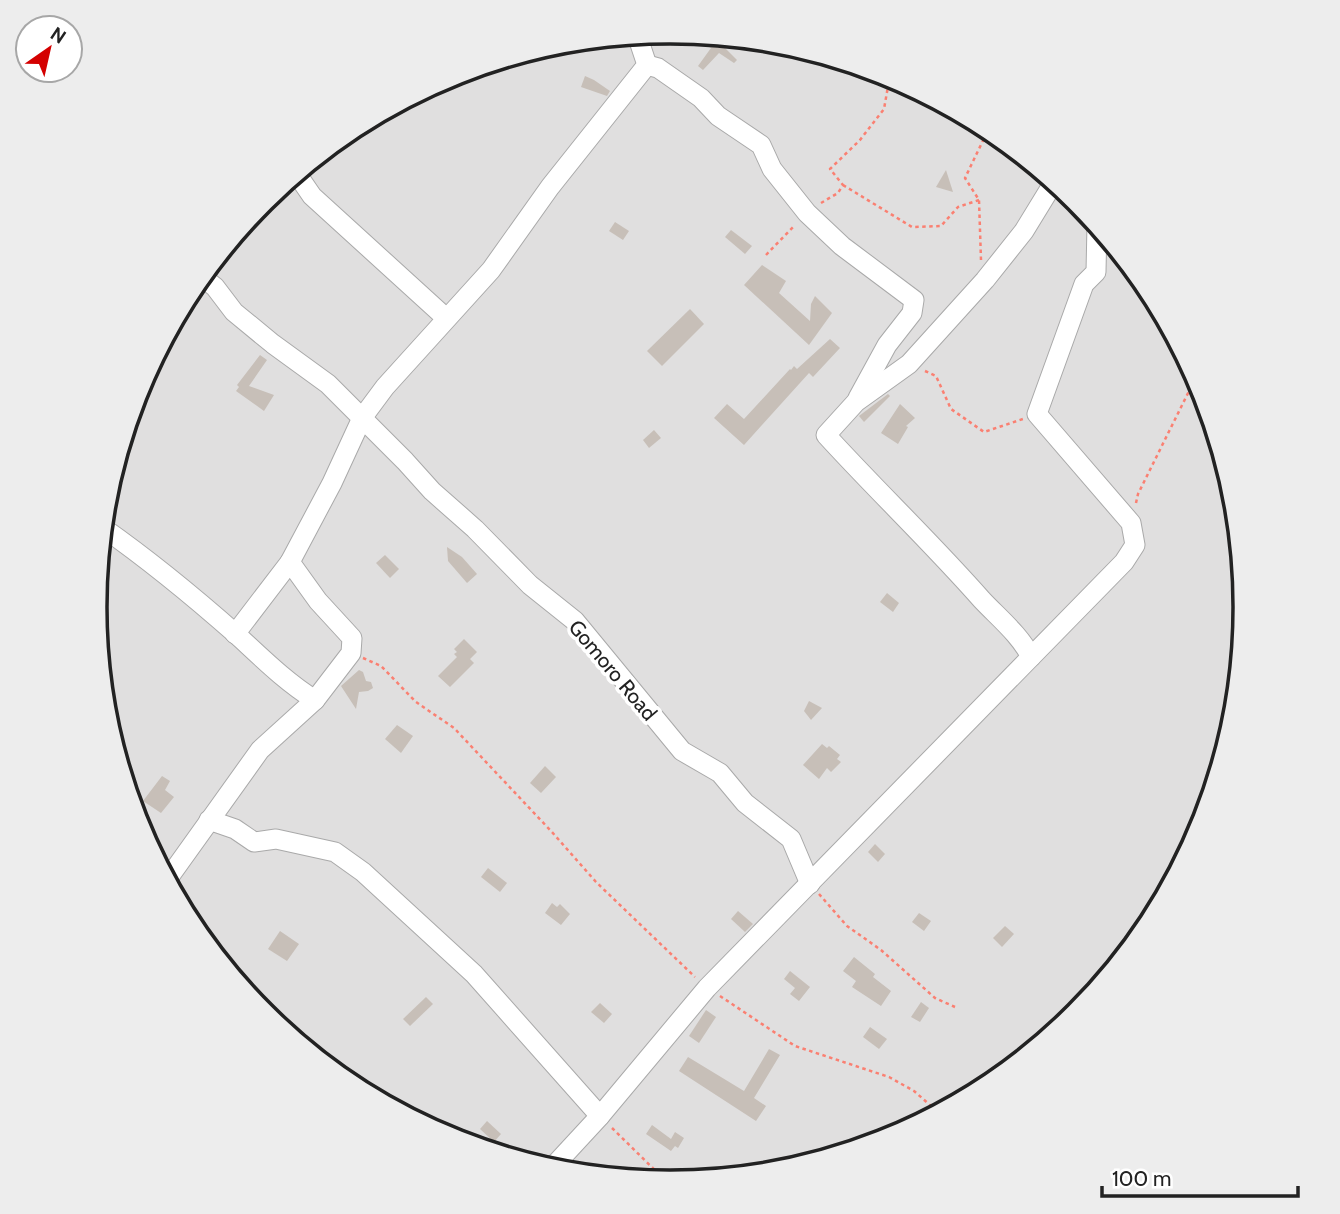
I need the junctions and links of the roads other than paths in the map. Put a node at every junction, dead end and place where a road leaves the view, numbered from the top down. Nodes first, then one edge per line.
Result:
1 (640, 45) edge
2 (647, 65) junction
3 (302, 181) edge
4 (1049, 191) edge
5 (1097, 240) edge
6 (210, 283) edge
7 (446, 318) junction
8 (856, 402) junction
9 (362, 418) junction
10 (112, 534) edge
11 (290, 562) junction
12 (235, 634) junction
13 (1031, 657) junction
14 (315, 700) junction
15 (209, 820) junction
16 (173, 872) edge
17 (810, 884) junction
18 (600, 1116) junction
19 (560, 1159) edge

1 - 2 street
2 - 7 street
2 - 8 street
3 - 7 street
4 - 8 street
5 - 13 street
6 - 9 street, Gomoro Road
7 - 9 street
8 - 13 street
9 - 11 street
9 - 17 street, Gomoro Road
10 - 12 street
11 - 12 street
11 - 14 street
12 - 14 street
13 - 17 street
14 - 15 street
15 - 16 street
15 - 18 street
17 - 18 street
18 - 19 street

